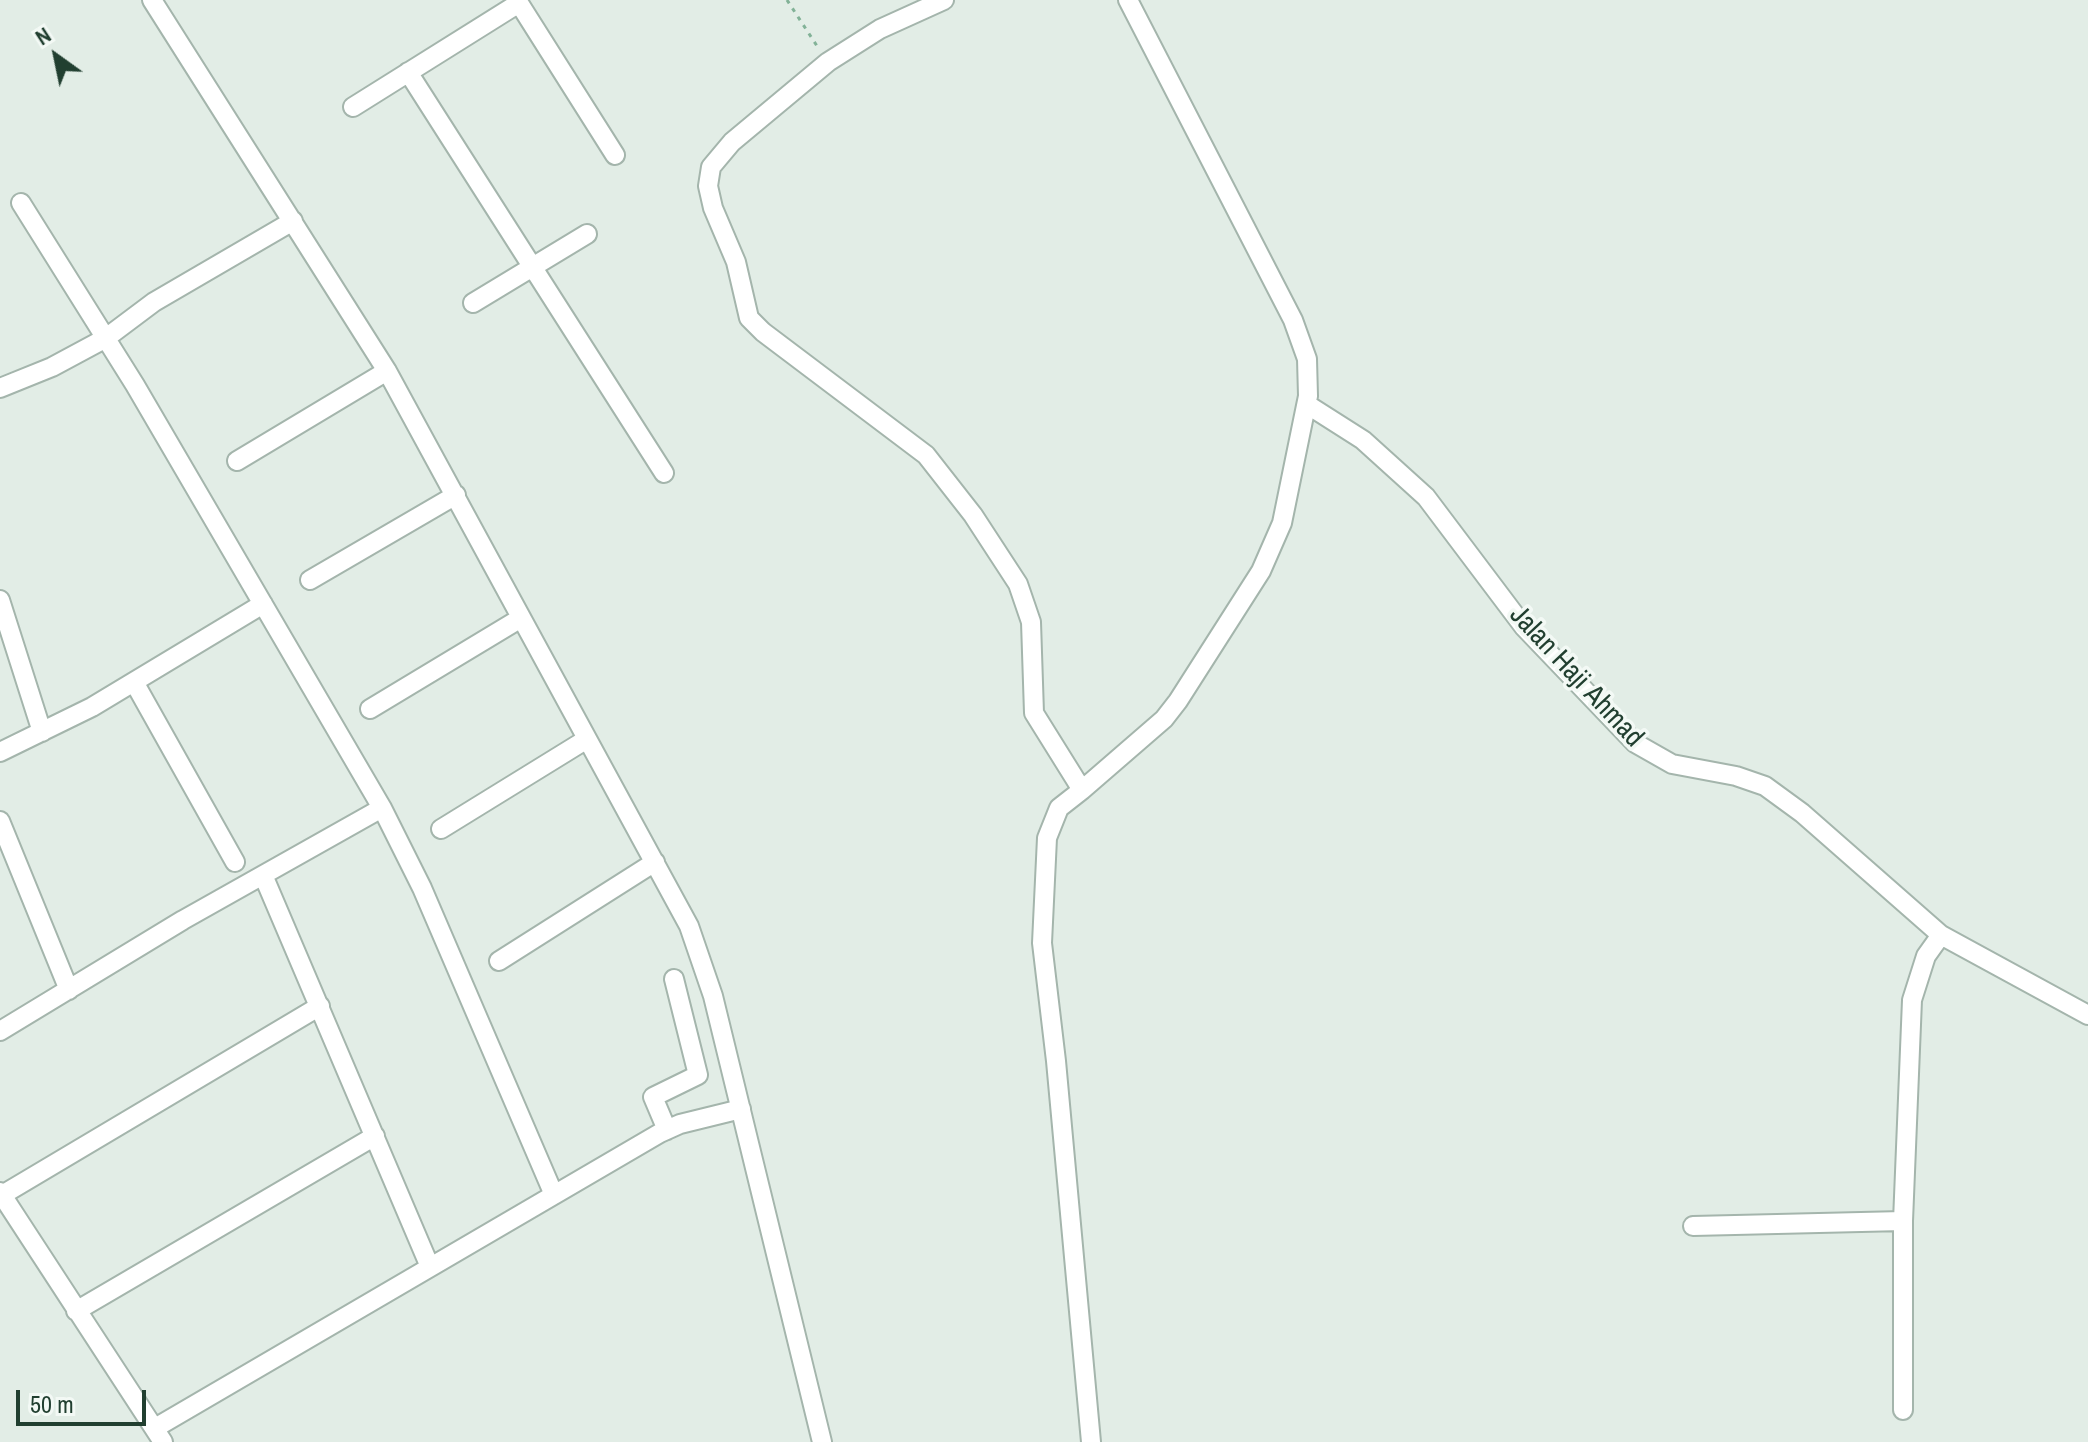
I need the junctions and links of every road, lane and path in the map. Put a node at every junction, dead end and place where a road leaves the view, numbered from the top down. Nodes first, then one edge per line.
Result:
1 (152, 0) edge
2 (787, 0) edge
3 (944, 0) edge
4 (1128, 0) edge
5 (518, 2) edge
6 (828, 62) junction
7 (408, 72) junction
8 (353, 107) dead end
9 (615, 155) dead end
10 (21, 203) dead end
11 (293, 221) junction
12 (587, 234) dead end
13 (532, 267) junction
14 (473, 303) dead end
15 (106, 338) junction
16 (387, 371) junction
17 (0, 388) edge
18 (1308, 405) junction
19 (237, 461) dead end
20 (664, 473) dead end
21 (456, 495) junction
22 (310, 580) dead end
23 (0, 601) edge
24 (263, 604) junction
25 (521, 618) junction
26 (134, 682) junction
27 (370, 709) dead end
28 (42, 732) junction
29 (587, 739) junction
30 (0, 752) edge
31 (1082, 790) junction
32 (382, 808) junction
33 (0, 821) edge
34 (441, 829) dead end
35 (235, 862) dead end
36 (655, 862) junction
37 (263, 875) junction
38 (1941, 935) junction
39 (499, 961) dead end
40 (674, 979) dead end
41 (69, 990) junction
42 (320, 1006) junction
43 (2088, 1015) edge
44 (0, 1031) edge
45 (741, 1109) junction
46 (667, 1130) junction
47 (375, 1136) junction
48 (1, 1193) edge
49 (554, 1195) junction
50 (1903, 1221) junction
51 (1693, 1226) dead end
52 (430, 1267) junction
53 (76, 1311) junction
54 (1903, 1410) dead end
55 (159, 1435) edge
56 (822, 1442) edge
57 (1091, 1442) edge

1 - 11 street
2 - 6 path
3 - 6 street
4 - 18 street
5 - 7 street
5 - 9 street
6 - 31 street
7 - 8 street
7 - 13 street
10 - 15 street
11 - 15 street
11 - 16 street
12 - 13 street
13 - 14 street
13 - 20 street
15 - 17 street
15 - 24 street
16 - 19 street
16 - 21 street
18 - 31 street
18 - 38 street, Jalan Haji Ahmad
21 - 22 street
21 - 25 street
23 - 28 street
24 - 26 street
24 - 32 street
25 - 27 street
25 - 29 street
26 - 28 street
26 - 35 street
28 - 30 street
29 - 34 street
29 - 36 street
31 - 57 street
32 - 37 street
32 - 49 street
33 - 41 street
36 - 39 street
36 - 45 street
37 - 41 street
37 - 42 street
38 - 43 street, Jalan Haji Ahmad
38 - 50 street
40 - 46 street
41 - 44 street
42 - 47 street
42 - 48 street
45 - 46 street
45 - 56 street
46 - 49 street
47 - 52 street
47 - 53 street
48 - 53 street
49 - 52 street
50 - 51 street
50 - 54 street
52 - 55 street
53 - 55 street

